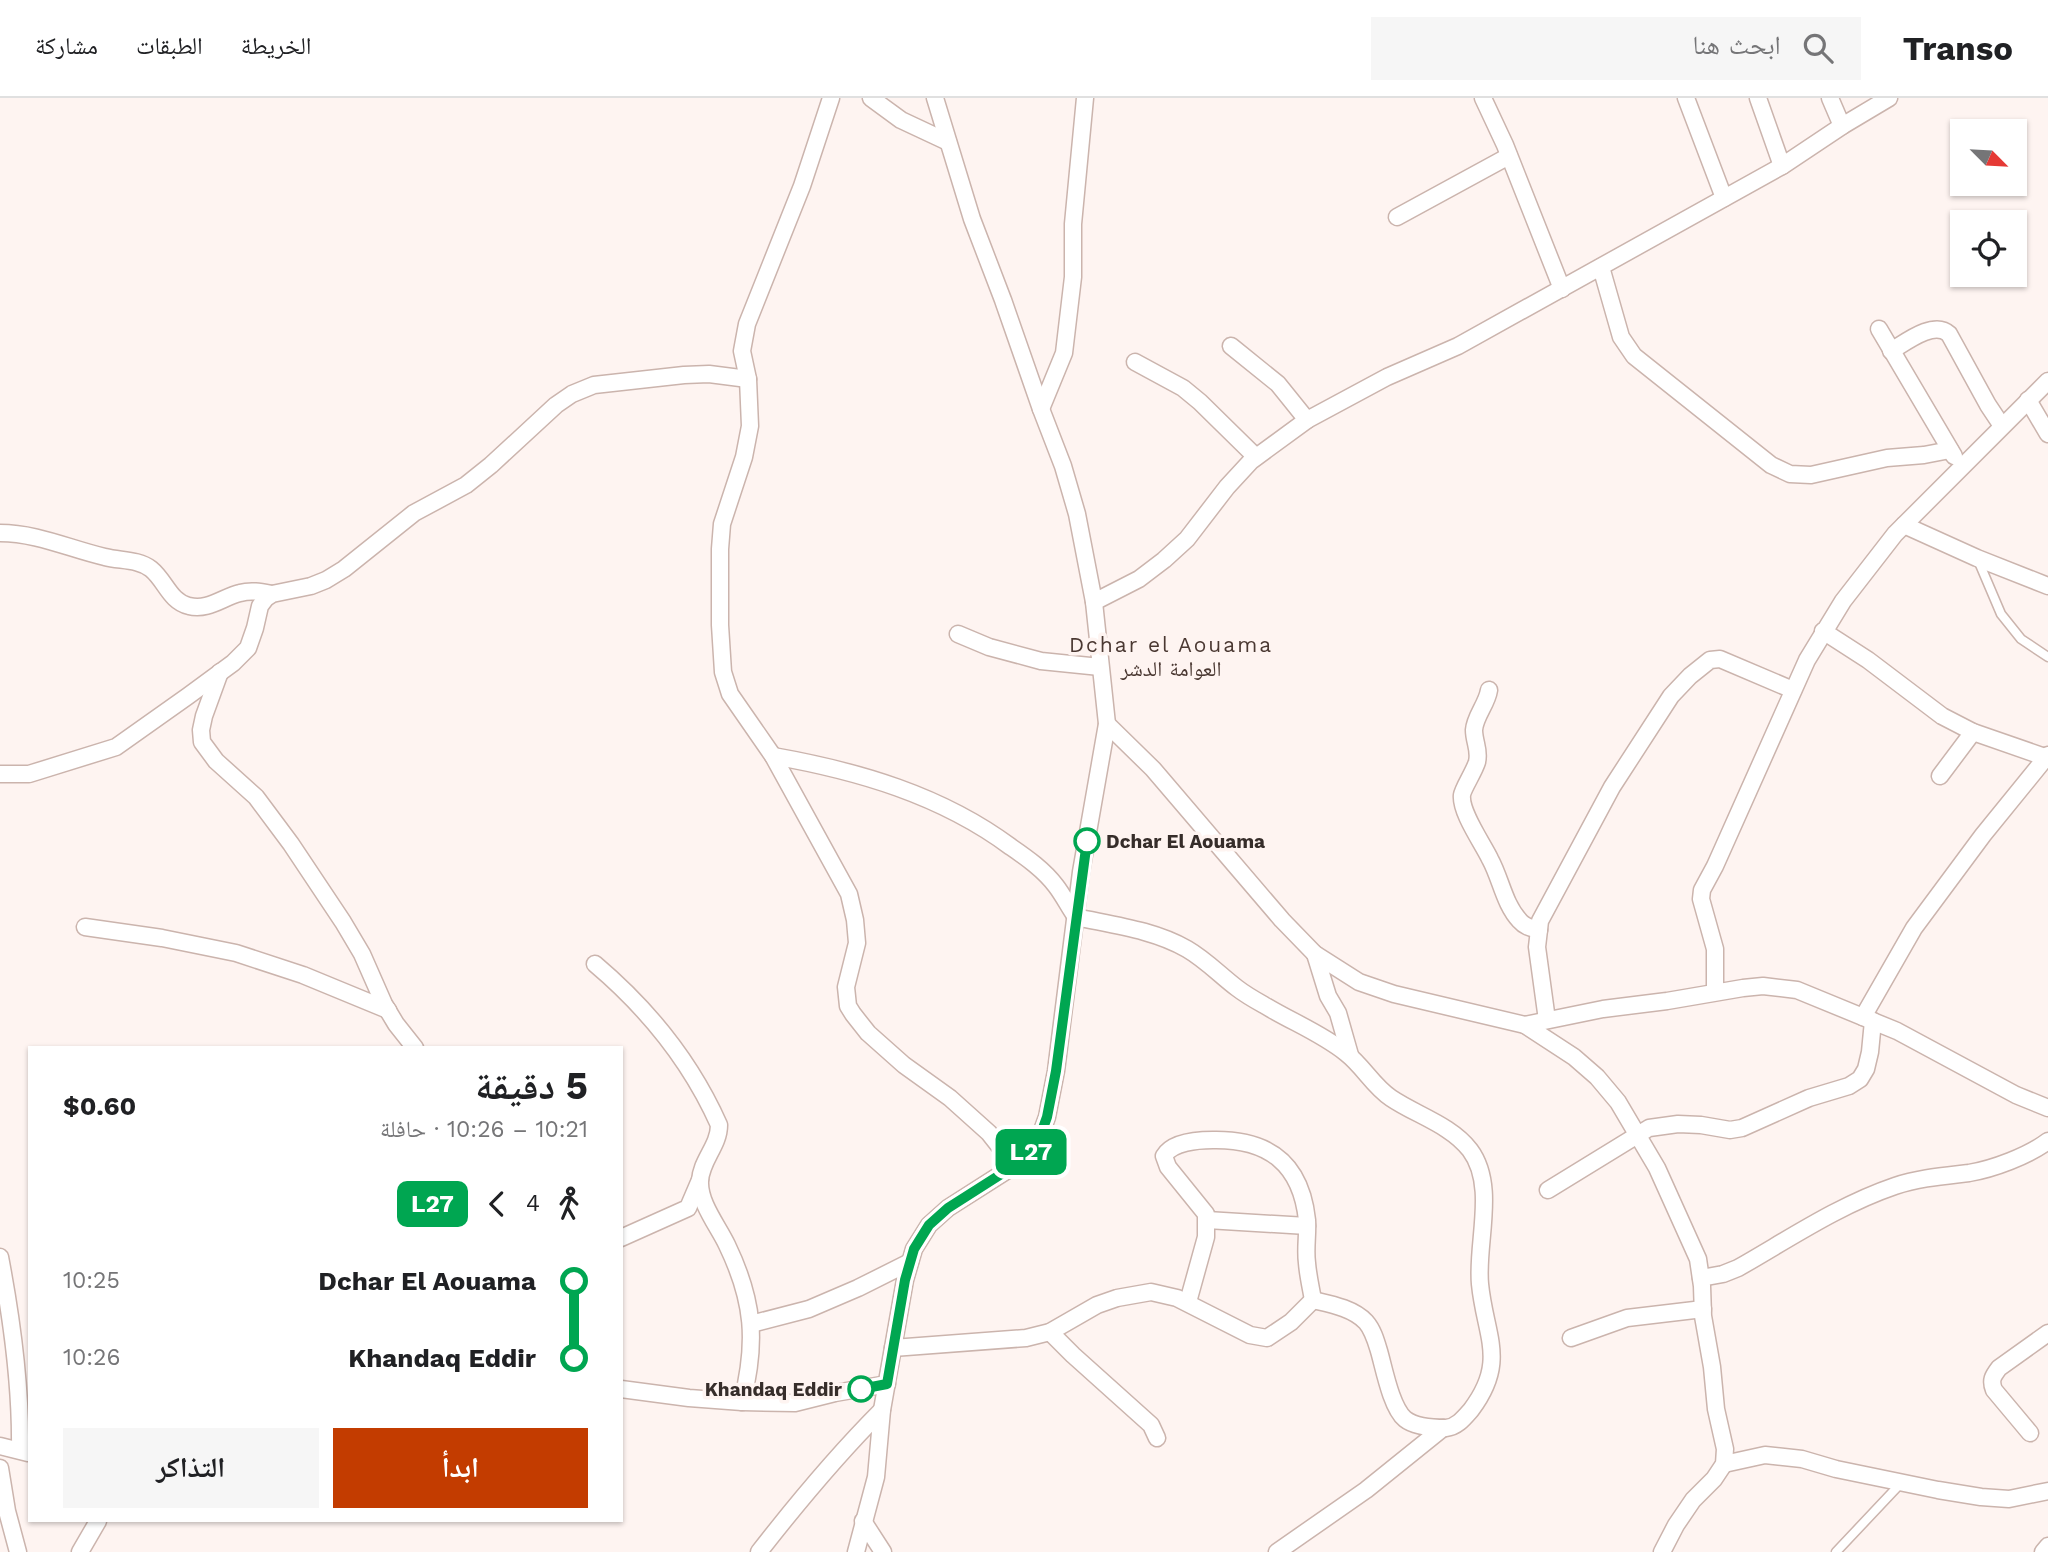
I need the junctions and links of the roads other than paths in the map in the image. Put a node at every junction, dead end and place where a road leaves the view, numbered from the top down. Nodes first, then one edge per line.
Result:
1 (831, 98) edge
2 (871, 98) edge
3 (936, 98) edge
4 (1085, 98) edge
5 (1483, 98) edge
6 (1686, 98) edge
7 (1758, 98) edge
8 (1830, 98) edge
9 (1889, 98) edge
10 (1842, 126) junction
11 (948, 142) junction
12 (1509, 156) junction
13 (1782, 166) junction
14 (1724, 198) junction
15 (1397, 218) dead end
16 (1601, 267) junction
17 (1562, 289) junction
18 (1878, 329) dead end
19 (1231, 346) dead end
20 (1891, 351) junction
21 (1135, 362) dead end
22 (748, 379) junction
23 (2048, 381) edge
24 (2028, 400) junction
25 (1041, 409) junction
26 (1307, 420) junction
27 (2002, 426) junction
28 (2048, 434) edge
29 (1950, 450) junction
30 (1256, 457) junction
31 (1960, 467) junction
32 (1904, 525) junction
33 (0, 533) edge
34 (1976, 558) junction
35 (2048, 586) edge
36 (272, 594) junction
37 (1094, 602) junction
38 (1823, 631) junction
39 (958, 634) dead end
40 (2048, 657) edge
41 (1100, 667) junction
42 (220, 672) junction
43 (1489, 690) dead end
44 (1793, 690) junction
45 (1107, 724) junction
46 (1973, 732) junction
47 (773, 756) junction
48 (2047, 756) edge
49 (0, 774) edge
50 (1940, 776) dead end
51 (1076, 917) junction
52 (85, 927) dead end
53 (1539, 930) junction
54 (1315, 954) junction
55 (595, 964) dead end
56 (1715, 991) junction
57 (388, 1010) junction
58 (1868, 1019) junction
59 (1547, 1020) junction
60 (1525, 1025) junction
61 (413, 1046) edge
62 (1350, 1055) junction
63 (2048, 1108) edge
64 (1637, 1133) junction
65 (2048, 1141) edge
66 (1015, 1166) junction
67 (700, 1180) junction
68 (1548, 1190) dead end
69 (1207, 1220) junction
70 (1307, 1226) junction
71 (623, 1237) edge
72 (0, 1257) edge
73 (910, 1262) junction
74 (1701, 1278) junction
75 (1312, 1300) junction
76 (1188, 1302) junction
77 (1703, 1309) junction
78 (751, 1324) junction
79 (6, 1331) edge
80 (1050, 1332) junction
81 (2048, 1334) edge
82 (1571, 1338) dead end
83 (893, 1348) junction
84 (887, 1384) junction
85 (623, 1389) edge
86 (742, 1402) junction
87 (882, 1410) junction
88 (1443, 1428) junction
89 (2030, 1433) dead end
90 (1157, 1438) dead end
91 (0, 1446) edge
92 (25, 1451) edge
93 (1724, 1464) junction
94 (0, 1468) edge
95 (1902, 1482) junction
96 (2048, 1491) edge
97 (863, 1521) junction
98 (97, 1522) edge
99 (2048, 1546) edge
100 (1667, 1551) edge
101 (18, 1552) edge
102 (80, 1552) edge
103 (759, 1552) edge
104 (856, 1552) edge
105 (883, 1552) edge
106 (1277, 1552) edge
107 (1836, 1552) edge
108 (2043, 1552) edge

1 - 22 street
2 - 11 street
3 - 11 street
4 - 25 street
5 - 12 street
6 - 14 street
7 - 13 street
8 - 10 street
9 - 10 street
10 - 13 street
11 - 25 street
12 - 15 street
12 - 17 street
13 - 14 street
14 - 16 street
16 - 17 street
16 - 29 street
17 - 26 street
18 - 20 street
19 - 26 street
20 - 27 street
20 - 29 street
21 - 30 street
22 - 36 street
22 - 47 street
23 - 24 street
24 - 27 street
24 - 28 street
25 - 37 street
26 - 30 street
27 - 31 street
29 - 31 street
30 - 37 street
31 - 32 street
32 - 34 street
32 - 38 street
33 - 36 street
34 - 35 street
34 - 40 lane
36 - 42 street
37 - 41 street
38 - 44 street
38 - 46 street
39 - 41 street
41 - 45 street
42 - 49 street
42 - 57 street
43 - 53 street
44 - 53 street
44 - 56 street
45 - 51 street
45 - 54 street
46 - 48 street
46 - 50 street
47 - 51 street
47 - 66 street
48 - 58 street
51 - 62 street
51 - 66 street
52 - 57 street
53 - 59 street
54 - 60 street
54 - 62 street
55 - 67 street
56 - 58 street
56 - 59 street
57 - 61 street
58 - 63 street
58 - 64 street
59 - 60 street
60 - 64 street
62 - 88 street
64 - 68 street
64 - 74 street
65 - 74 street
66 - 73 street
67 - 71 street
67 - 78 street
69 - 70 street
69 - 70 street
69 - 76 street
70 - 75 street
72 - 79 street
73 - 78 street
73 - 83 street
74 - 77 street
75 - 76 street
75 - 88 street
76 - 80 street
77 - 82 street
77 - 93 street
78 - 86 street
79 - 92 street
80 - 83 street
80 - 90 street
81 - 89 street
83 - 84 street
84 - 86 street
84 - 87 street
85 - 86 street
87 - 97 street
87 - 103 street
88 - 106 street
91 - 92 street
93 - 95 street
93 - 100 street
94 - 101 street
95 - 96 street
95 - 107 lane
97 - 104 street
97 - 105 street
98 - 102 street
99 - 108 street

